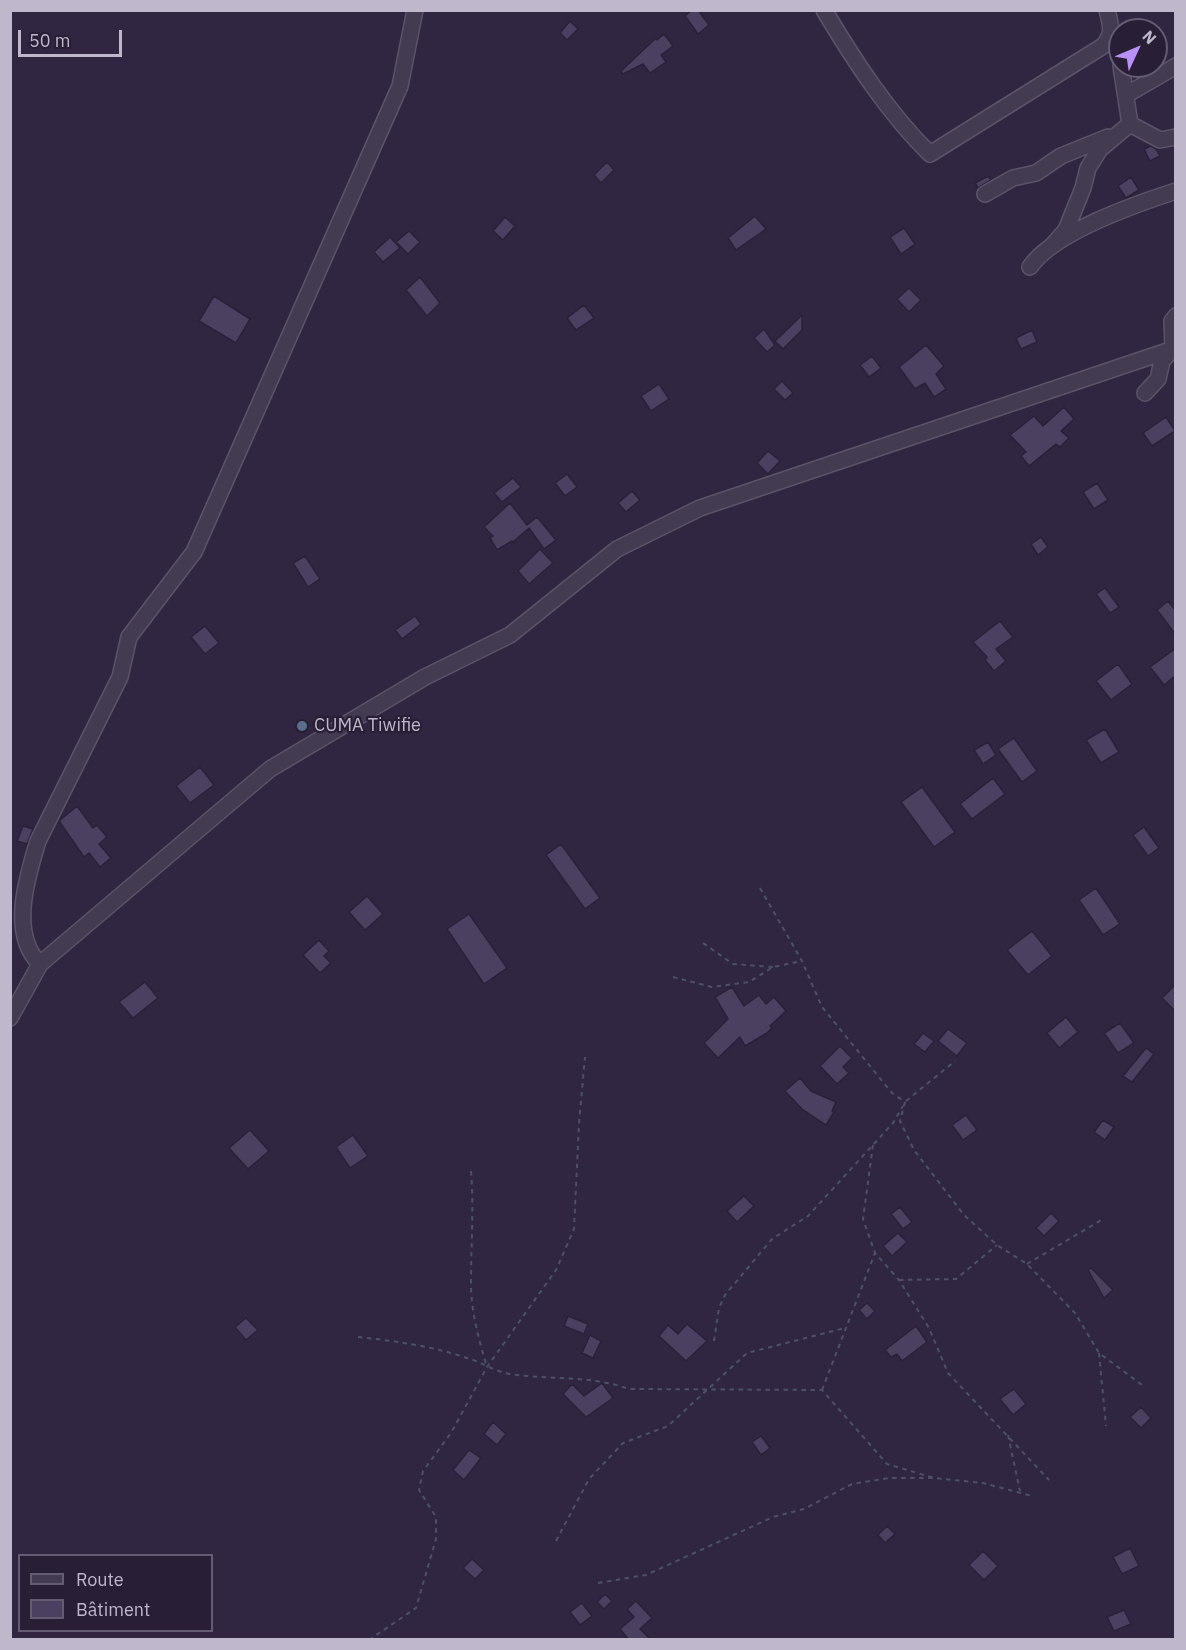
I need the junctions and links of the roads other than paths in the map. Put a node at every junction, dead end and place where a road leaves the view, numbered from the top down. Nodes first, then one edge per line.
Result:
1 (415, 10) edge
2 (824, 10) edge
3 (1108, 39) edge
4 (1176, 66) edge
5 (1123, 78) edge
6 (1126, 95) junction
7 (1126, 128) junction
8 (1176, 137) edge
9 (1176, 191) edge
10 (985, 194) dead end
11 (1052, 246) junction
12 (1030, 267) dead end
13 (1176, 315) edge
14 (1174, 349) edge
15 (1145, 393) dead end
16 (40, 964) junction
17 (10, 1018) edge

1 - 16 street
2 - 3 street
4 - 6 street
5 - 6 street
6 - 7 street
7 - 8 street
7 - 10 street
7 - 11 street
9 - 11 street
11 - 12 street
13 - 14 street
14 - 15 street
14 - 16 street
16 - 17 street

